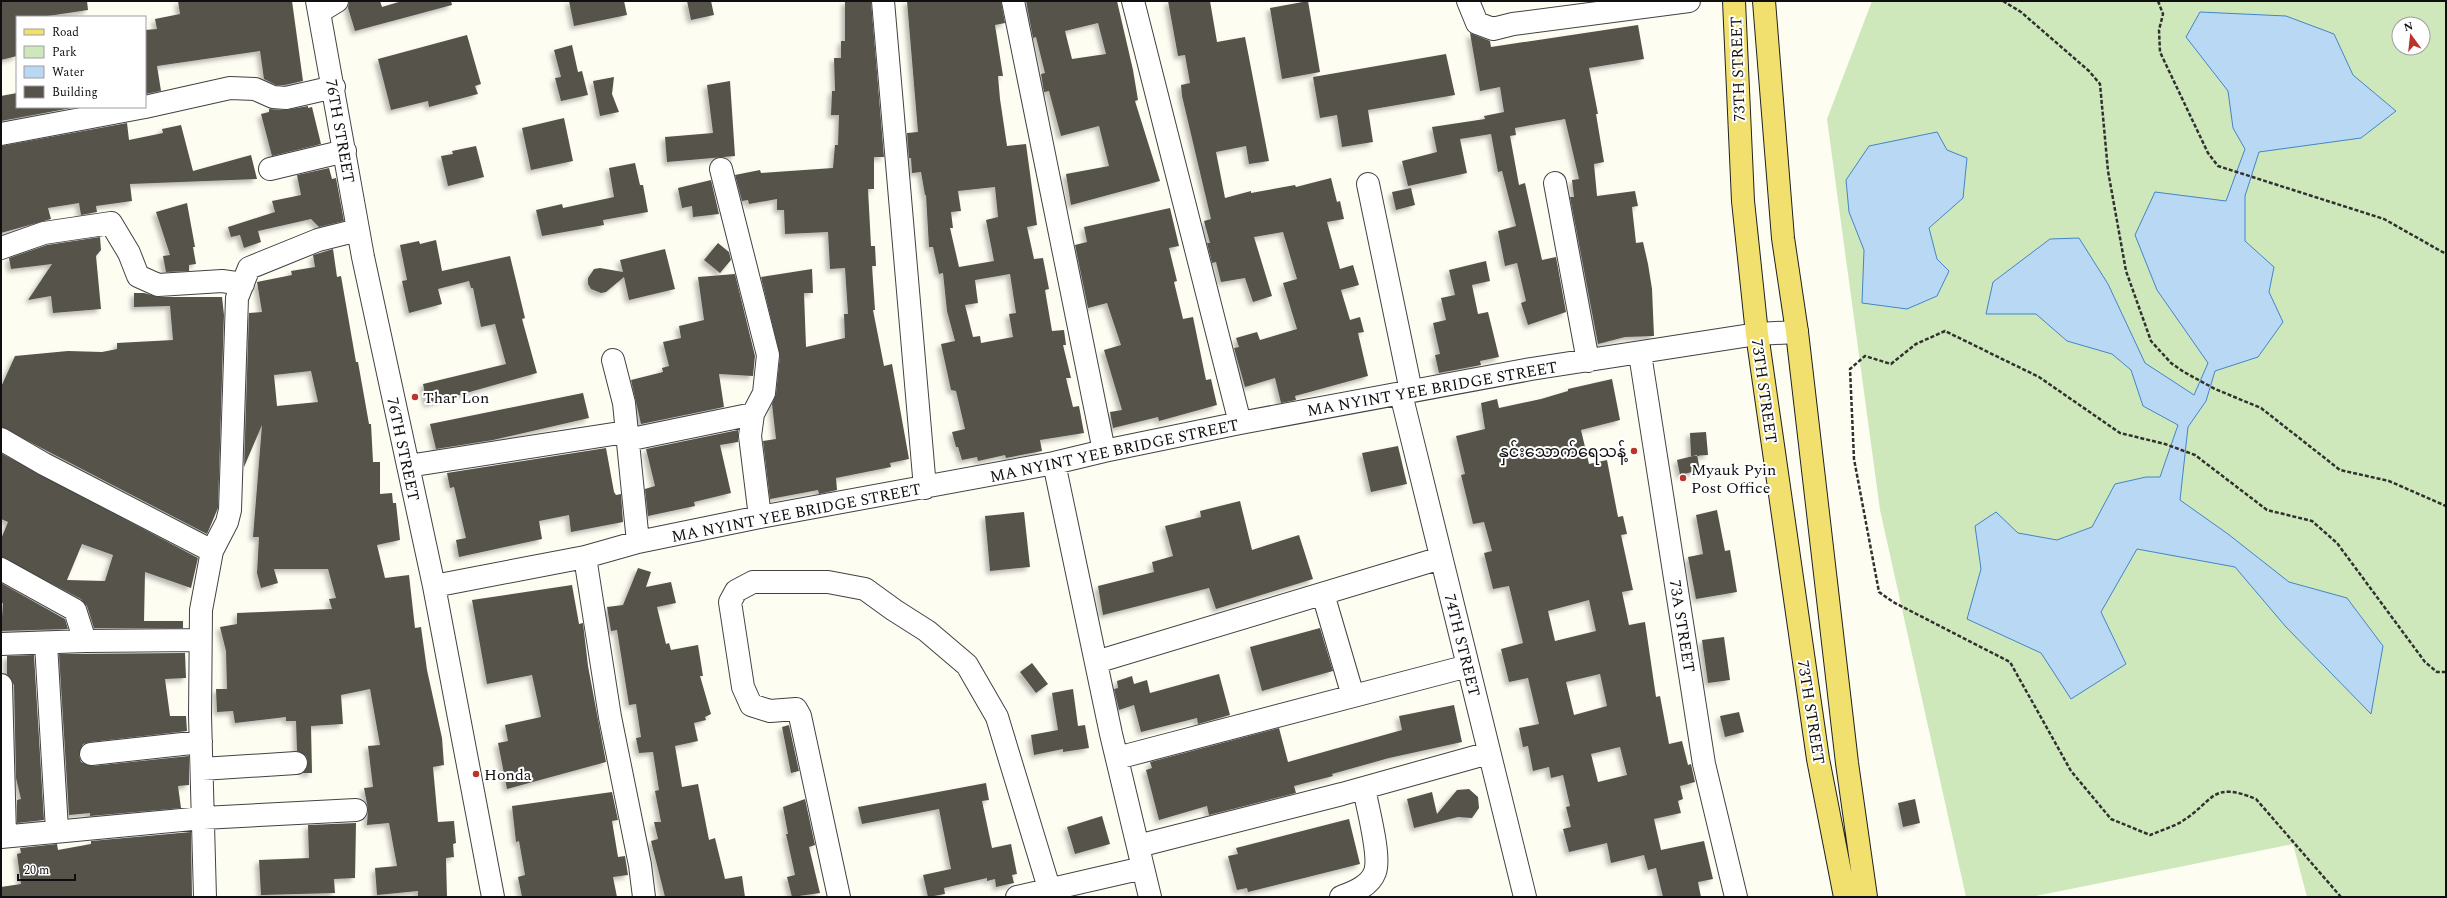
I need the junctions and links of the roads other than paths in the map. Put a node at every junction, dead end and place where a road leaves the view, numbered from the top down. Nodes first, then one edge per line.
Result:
1 (883, 1) edge
2 (1013, 1) edge
3 (1133, 1) edge
4 (1468, 1) edge
5 (1734, 1) edge
6 (1764, 1) edge
7 (1680, 2) edge
8 (324, 5) edge
9 (334, 87) junction
10 (146, 107) edge
11 (140, 108) edge
12 (1, 134) edge
13 (344, 151) junction
14 (270, 169) dead end
15 (721, 169) dead end
16 (1555, 183) dead end
17 (1368, 184) dead end
18 (358, 230) junction
19 (1, 248) edge
20 (243, 284) junction
21 (1797, 332) junction
22 (1757, 334) junction
23 (1640, 354) junction
24 (613, 360) dead end
25 (1588, 361) junction
26 (1406, 392) junction
27 (753, 414) junction
28 (1240, 423) junction
29 (627, 436) junction
30 (1, 439) edge
31 (1104, 451) junction
32 (1054, 464) junction
33 (408, 466) junction
34 (925, 488) junction
35 (760, 517) junction
36 (638, 542) junction
37 (212, 551) junction
38 (585, 558) junction
39 (1441, 558) junction
40 (1, 569) edge
41 (434, 586) junction
42 (1323, 594) junction
43 (200, 640) junction
44 (85, 641) junction
45 (1, 644) edge
46 (46, 644) junction
47 (1096, 662) junction
48 (1468, 666) junction
49 (1, 685) edge
50 (1353, 696) junction
51 (201, 742) junction
52 (1489, 753) junction
53 (91, 754) dead end
54 (1117, 758) junction
55 (296, 763) dead end
56 (202, 769) junction
57 (1364, 788) junction
58 (356, 810) dead end
59 (204, 818) junction
60 (57, 830) junction
61 (3, 837) edge
62 (1138, 846) junction
63 (1143, 868) junction
64 (1049, 888) junction
65 (205, 897) edge
66 (493, 897) edge
67 (644, 897) edge
68 (839, 897) edge
69 (1017, 897) edge
70 (1150, 897) edge
71 (1341, 897) edge
72 (1525, 897) edge
73 (1736, 897) edge
74 (1844, 897) edge
75 (1866, 897) edge

1 - 34 street
2 - 31 street
3 - 28 street
4 - 7 street
5 - 22 main road, 73TH STREET
6 - 21 main road, 73TH STREET
8 - 9 street, 76TH STREET
9 - 10 street
9 - 13 street, 76TH STREET
11 - 12 street
13 - 14 street
13 - 18 street, 76TH STREET
15 - 27 street
16 - 25 street
17 - 26 street, 74TH STREET
18 - 20 street
18 - 33 street, 76TH STREET
19 - 20 street
20 - 37 street
21 - 22 street, MA NYINT YEE BRIDGE STREET
21 - 75 main road, 73TH STREET
22 - 23 street, MA NYINT YEE BRIDGE STREET
22 - 74 main road, 73TH STREET
23 - 25 street, MA NYINT YEE BRIDGE STREET
23 - 73 street, 73A STREET
24 - 29 street
25 - 26 street, MA NYINT YEE BRIDGE STREET
26 - 28 street, MA NYINT YEE BRIDGE STREET
26 - 39 street, 74TH STREET
27 - 29 street
27 - 35 street
28 - 31 street, MA NYINT YEE BRIDGE STREET
29 - 33 street
29 - 36 street
30 - 37 street
31 - 32 street, MA NYINT YEE BRIDGE STREET
32 - 34 street, MA NYINT YEE BRIDGE STREET
32 - 47 street
33 - 41 street, 76TH STREET
34 - 35 street, MA NYINT YEE BRIDGE STREET
35 - 36 street, MA NYINT YEE BRIDGE STREET
36 - 38 street, MA NYINT YEE BRIDGE STREET
37 - 43 street
38 - 41 street, MA NYINT YEE BRIDGE STREET
38 - 67 street
39 - 42 street
39 - 48 street, 74TH STREET
40 - 44 street
41 - 66 street, 76TH STREET
42 - 47 street
42 - 50 street
43 - 44 street
43 - 51 street
44 - 46 street
45 - 46 street
46 - 60 street
47 - 54 street
48 - 50 street
48 - 52 street, 74TH STREET
49 - 61 street
50 - 54 street
51 - 53 street
51 - 56 street
52 - 57 street
52 - 72 street, 74TH STREET
54 - 62 street
55 - 56 street
56 - 59 street
57 - 62 street
57 - 71 street
58 - 59 street
59 - 60 street
59 - 65 street
60 - 61 street
62 - 63 street
63 - 64 street
63 - 70 street
64 - 68 street
64 - 69 street

